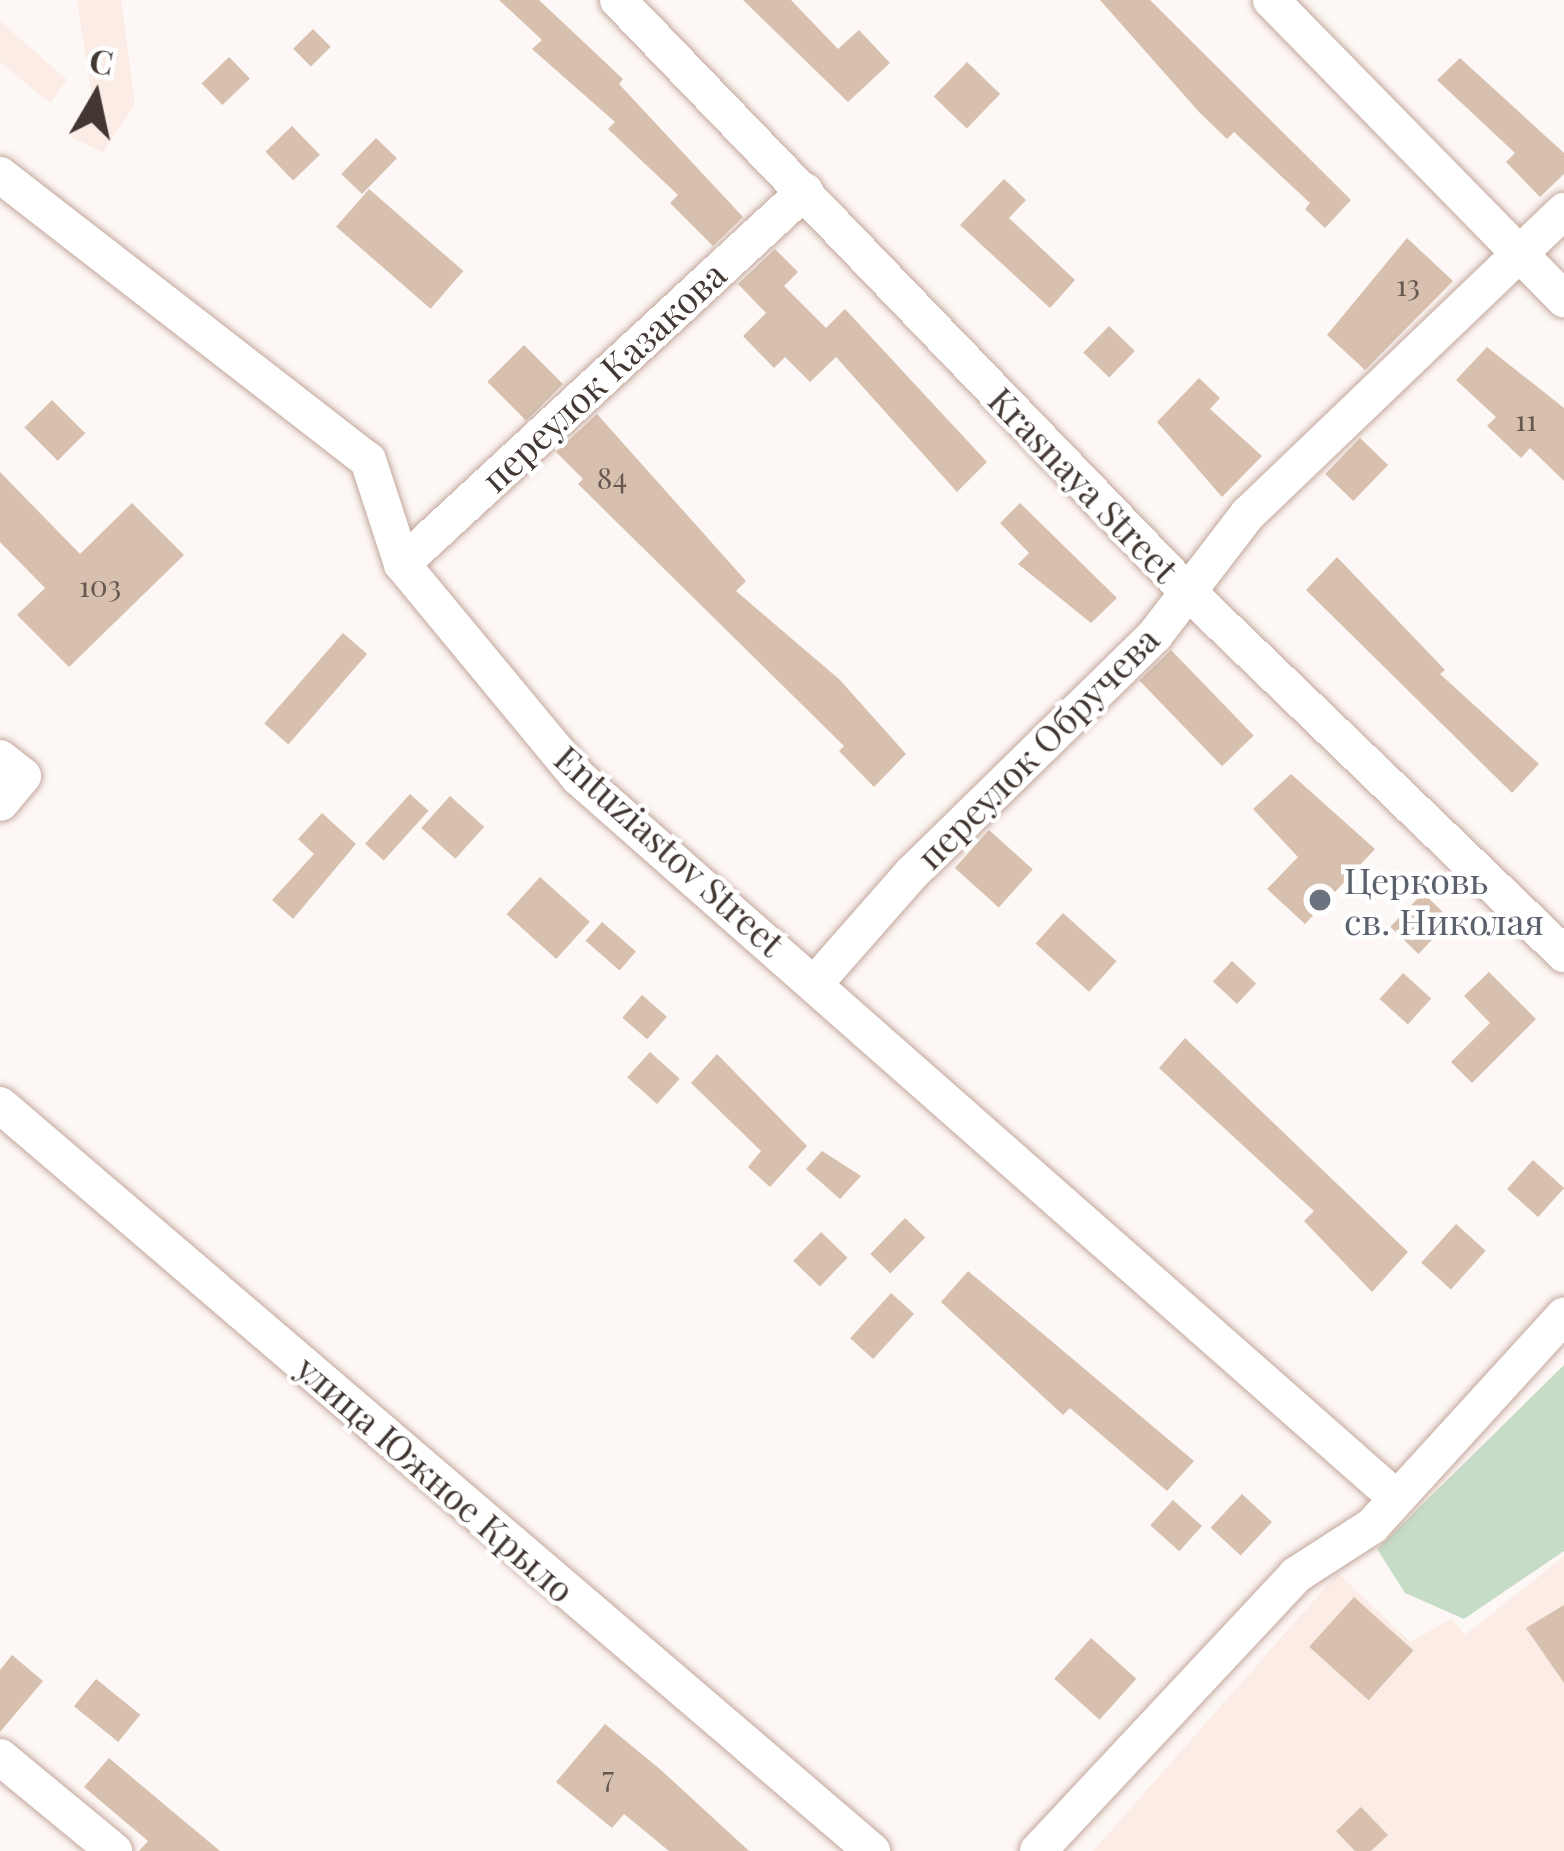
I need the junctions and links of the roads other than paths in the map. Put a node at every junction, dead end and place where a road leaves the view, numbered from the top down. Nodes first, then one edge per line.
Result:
1 (618, 0) edge
2 (1271, 0) edge
3 (0, 175) edge
4 (805, 190) junction
5 (1564, 211) edge
6 (1519, 255) junction
7 (1564, 299) edge
8 (402, 563) junction
9 (1184, 588) junction
10 (1564, 954) edge
11 (817, 981) junction
12 (0, 1105) edge
13 (1564, 1316) edge
14 (1393, 1495) junction
15 (0, 1756) edge
16 (114, 1851) edge
17 (872, 1851) edge
18 (1038, 1851) edge

1 - 4 street, Krasnaya Street
2 - 6 street
3 - 8 street, Entuziastov Street
4 - 8 street, переулок Казакова
4 - 9 street, Krasnaya Street
5 - 6 street, переулок Обручева
6 - 7 street
6 - 9 street, переулок Обручева
8 - 11 street, Entuziastov Street
9 - 10 street, Krasnaya Street
9 - 11 street, переулок Обручева
11 - 14 street, Entuziastov Street
12 - 17 street, улица Южное Крыло
13 - 14 street
14 - 18 street
15 - 16 street

